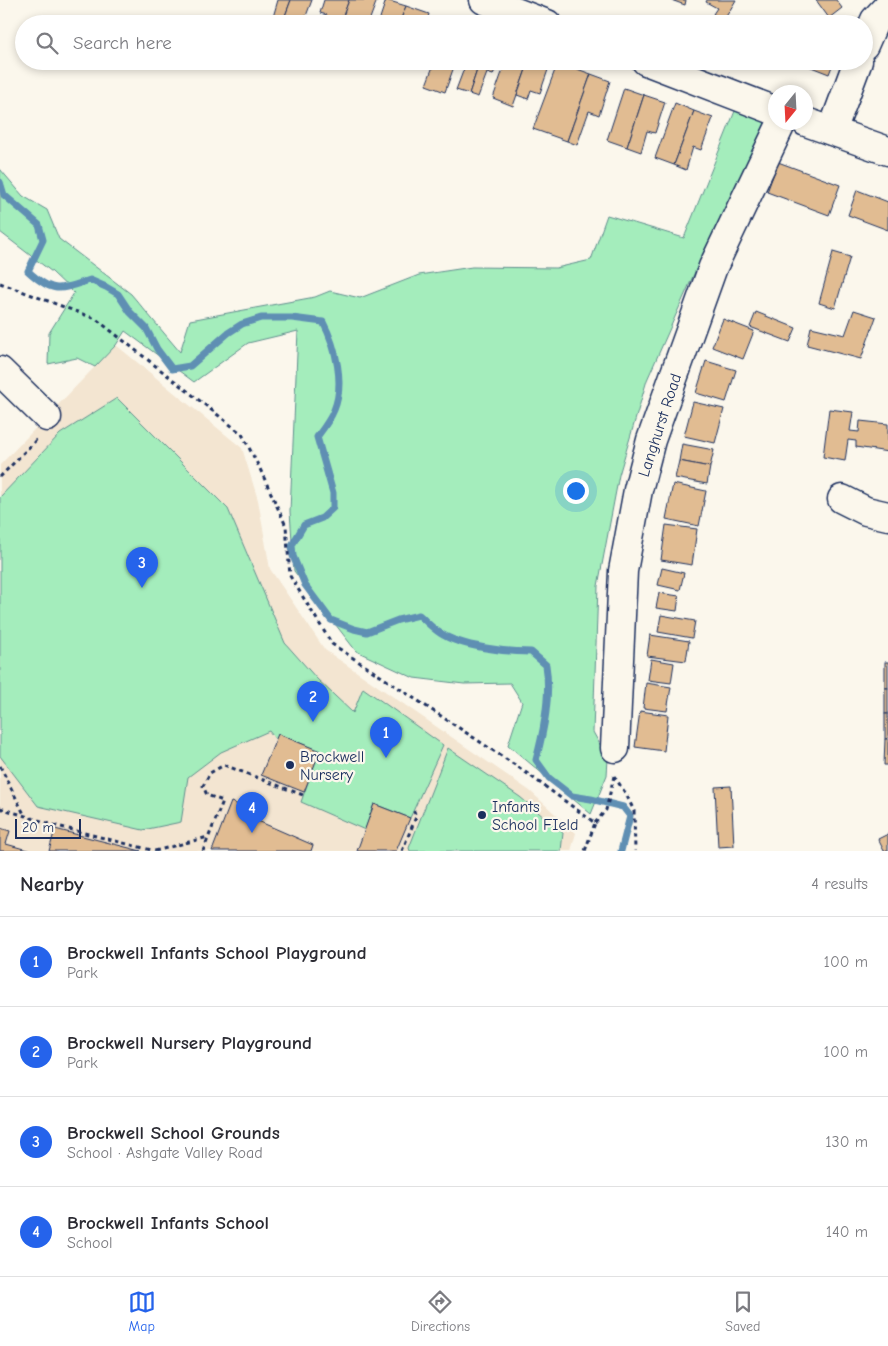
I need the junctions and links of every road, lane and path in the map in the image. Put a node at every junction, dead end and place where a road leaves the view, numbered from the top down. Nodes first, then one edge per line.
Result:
1 (484, 0) edge
2 (888, 6) edge
3 (523, 15) edge
4 (873, 25) edge
5 (669, 70) edge
6 (855, 70) edge
7 (768, 108) edge
8 (813, 124) edge
9 (778, 130) edge
10 (832, 131) junction
11 (888, 151) edge
12 (0, 284) edge
13 (0, 371) edge
14 (44, 425) joint
15 (0, 477) edge
16 (842, 500) dead end
17 (888, 516) edge
18 (615, 748) dead end
19 (0, 766) edge
20 (614, 776) dead end
21 (303, 795) dead end
22 (609, 797) dead end
23 (0, 808) edge
24 (414, 811) dead end
25 (24, 814) junction
26 (595, 823) junction
27 (208, 837) junction
28 (155, 851) edge
29 (203, 851) edge
30 (402, 851) edge
31 (585, 851) edge
32 (635, 851) edge

1 - 3 street
2 - 4 street
5 - 7 street
6 - 10 street
8 - 10 street
9 - 18 street, Langhurst Road
10 - 11 street
12 - 26 path
13 - 14 street
14 - 15 path
16 - 17 street
19 - 25 path
20 - 32 path
21 - 27 path
22 - 26 path
23 - 25 path
24 - 30 path
25 - 28 path
26 - 31 path
27 - 28 path
27 - 29 path

